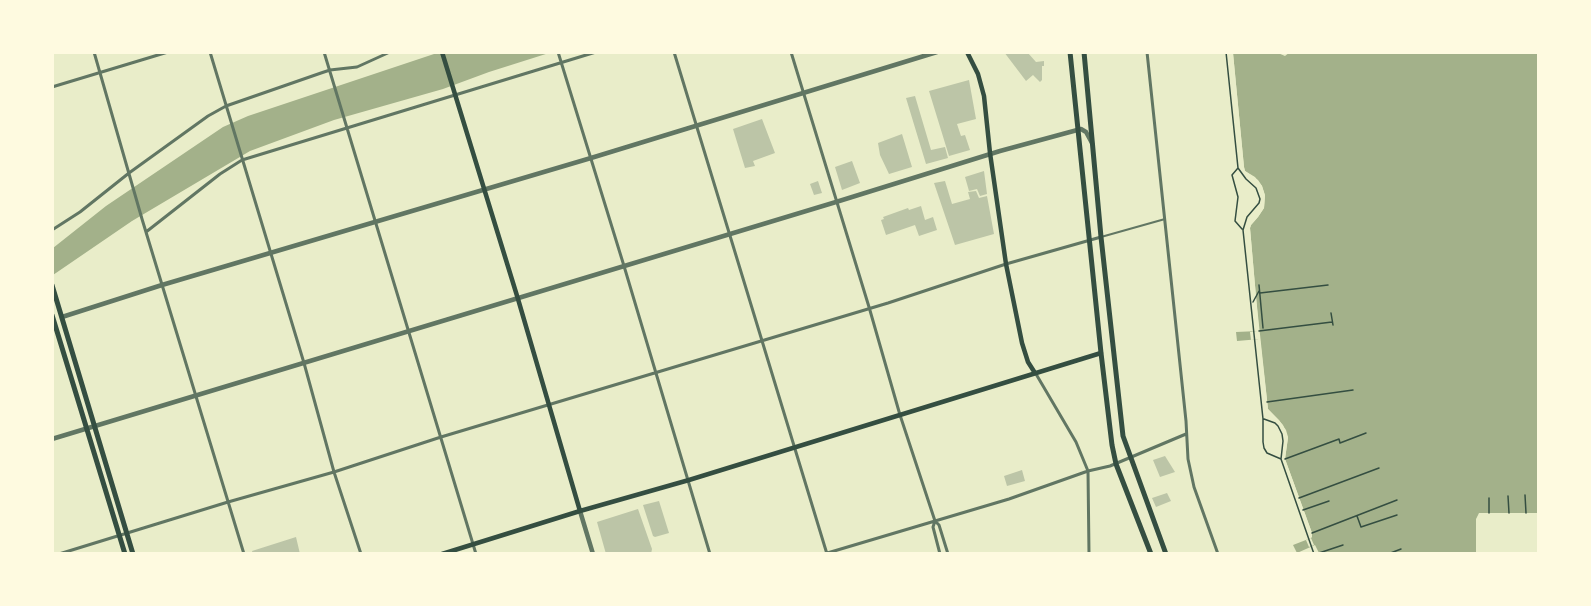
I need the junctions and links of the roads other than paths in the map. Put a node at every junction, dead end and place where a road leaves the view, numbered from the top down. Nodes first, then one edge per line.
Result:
1 (94, 52) edge
2 (168, 52) edge
3 (210, 52) edge
4 (324, 52) edge
5 (390, 52) edge
6 (442, 52) edge
7 (596, 52) edge
8 (675, 52) edge
9 (790, 52) edge
10 (937, 52) edge
11 (967, 52) edge
12 (1070, 52) edge
13 (1084, 52) edge
14 (1147, 52) edge
15 (559, 55) edge
16 (561, 63) junction
17 (330, 70) junction
18 (99, 73) junction
19 (52, 87) edge
20 (803, 93) junction
21 (456, 96) junction
22 (226, 106) junction
23 (697, 126) junction
24 (347, 127) junction
25 (1077, 129) junction
26 (1093, 144) junction
27 (990, 153) junction
28 (591, 158) junction
29 (242, 160) junction
30 (129, 173) junction
31 (484, 189) junction
32 (836, 202) junction
33 (1165, 219) junction
34 (376, 221) junction
35 (52, 230) edge
36 (146, 232) junction
37 (730, 234) junction
38 (1101, 237) junction
39 (1089, 241) junction
40 (270, 252) junction
41 (1006, 264) junction
42 (624, 266) junction
43 (52, 285) edge
44 (162, 285) junction
45 (518, 299) junction
46 (869, 307) junction
47 (62, 317) junction
48 (53, 319) edge
49 (409, 331) junction
50 (762, 340) junction
51 (1101, 354) junction
52 (304, 363) junction
53 (655, 372) junction
54 (1035, 373) junction
55 (196, 396) junction
56 (549, 405) junction
57 (900, 415) junction
58 (95, 426) junction
59 (87, 429) junction
60 (1186, 434) junction
61 (441, 437) junction
62 (52, 439) edge
63 (795, 447) junction
64 (1130, 458) junction
65 (1116, 464) junction
66 (1088, 471) junction
67 (334, 472) junction
68 (689, 480) junction
69 (228, 502) junction
70 (580, 511) junction
71 (934, 521) junction
72 (127, 533) junction
73 (120, 535) junction
74 (473, 544) junction
75 (826, 553) edge
76 (59, 554) edge
77 (125, 554) edge
78 (133, 554) edge
79 (244, 554) edge
80 (361, 554) edge
81 (442, 554) edge
82 (476, 554) edge
83 (593, 554) edge
84 (710, 554) edge
85 (940, 554) edge
86 (948, 554) edge
87 (1089, 554) edge
88 (1151, 554) edge
89 (1166, 554) edge
90 (1218, 554) edge

1 - 18 street
2 - 18 street
3 - 22 street
4 - 17 street
5 - 17 street
6 - 21 main road
7 - 16 street
8 - 23 street
9 - 20 street
10 - 20 street
11 - 27 main road
12 - 25 main road
13 - 26 main road
14 - 33 street
15 - 16 street
16 - 21 street
16 - 28 street
17 - 22 street
17 - 24 street
18 - 19 street
18 - 30 street
20 - 23 street
20 - 32 street
21 - 24 street
21 - 31 main road
22 - 29 street
22 - 30 street
23 - 28 street
23 - 37 street
24 - 29 street
24 - 34 street
25 - 26 street
25 - 27 street
25 - 39 main road
26 - 38 main road
27 - 32 street
27 - 41 main road
28 - 31 street
28 - 42 street
29 - 36 street
29 - 40 street
30 - 35 street
30 - 36 street
31 - 34 street
31 - 45 main road
32 - 37 street
32 - 46 street
33 - 38 street
33 - 60 street
34 - 40 street
34 - 49 street
36 - 44 street
37 - 42 street
37 - 50 street
38 - 39 street
38 - 64 main road
39 - 41 street
39 - 51 main road
40 - 44 street
40 - 52 street
41 - 46 street
41 - 54 main road
42 - 45 street
42 - 53 street
43 - 47 main road
44 - 47 street
44 - 55 street
45 - 49 street
45 - 56 main road
46 - 50 street
46 - 57 street
47 - 58 main road
48 - 59 main road
49 - 52 street
49 - 61 street
50 - 53 street
50 - 63 street
51 - 54 main road
51 - 65 main road
52 - 55 street
52 - 67 street
53 - 56 street
53 - 68 street
54 - 57 main road
54 - 66 street
55 - 58 street
55 - 69 street
56 - 61 street
56 - 70 main road
57 - 63 main road
57 - 71 street
58 - 59 street
58 - 72 main road
59 - 62 street
59 - 73 main road
60 - 64 street
60 - 90 street
61 - 67 street
61 - 74 street
63 - 68 main road
63 - 75 street
64 - 65 street
64 - 89 main road
65 - 66 street
65 - 88 main road
66 - 71 street
66 - 87 street
67 - 69 street
67 - 80 street
68 - 70 main road
68 - 84 street
69 - 72 street
69 - 79 street
70 - 74 main road
70 - 83 street
71 - 75 street
71 - 85 street
71 - 86 street
72 - 73 street
72 - 78 main road
73 - 76 street
73 - 77 main road
74 - 81 main road
74 - 82 street

